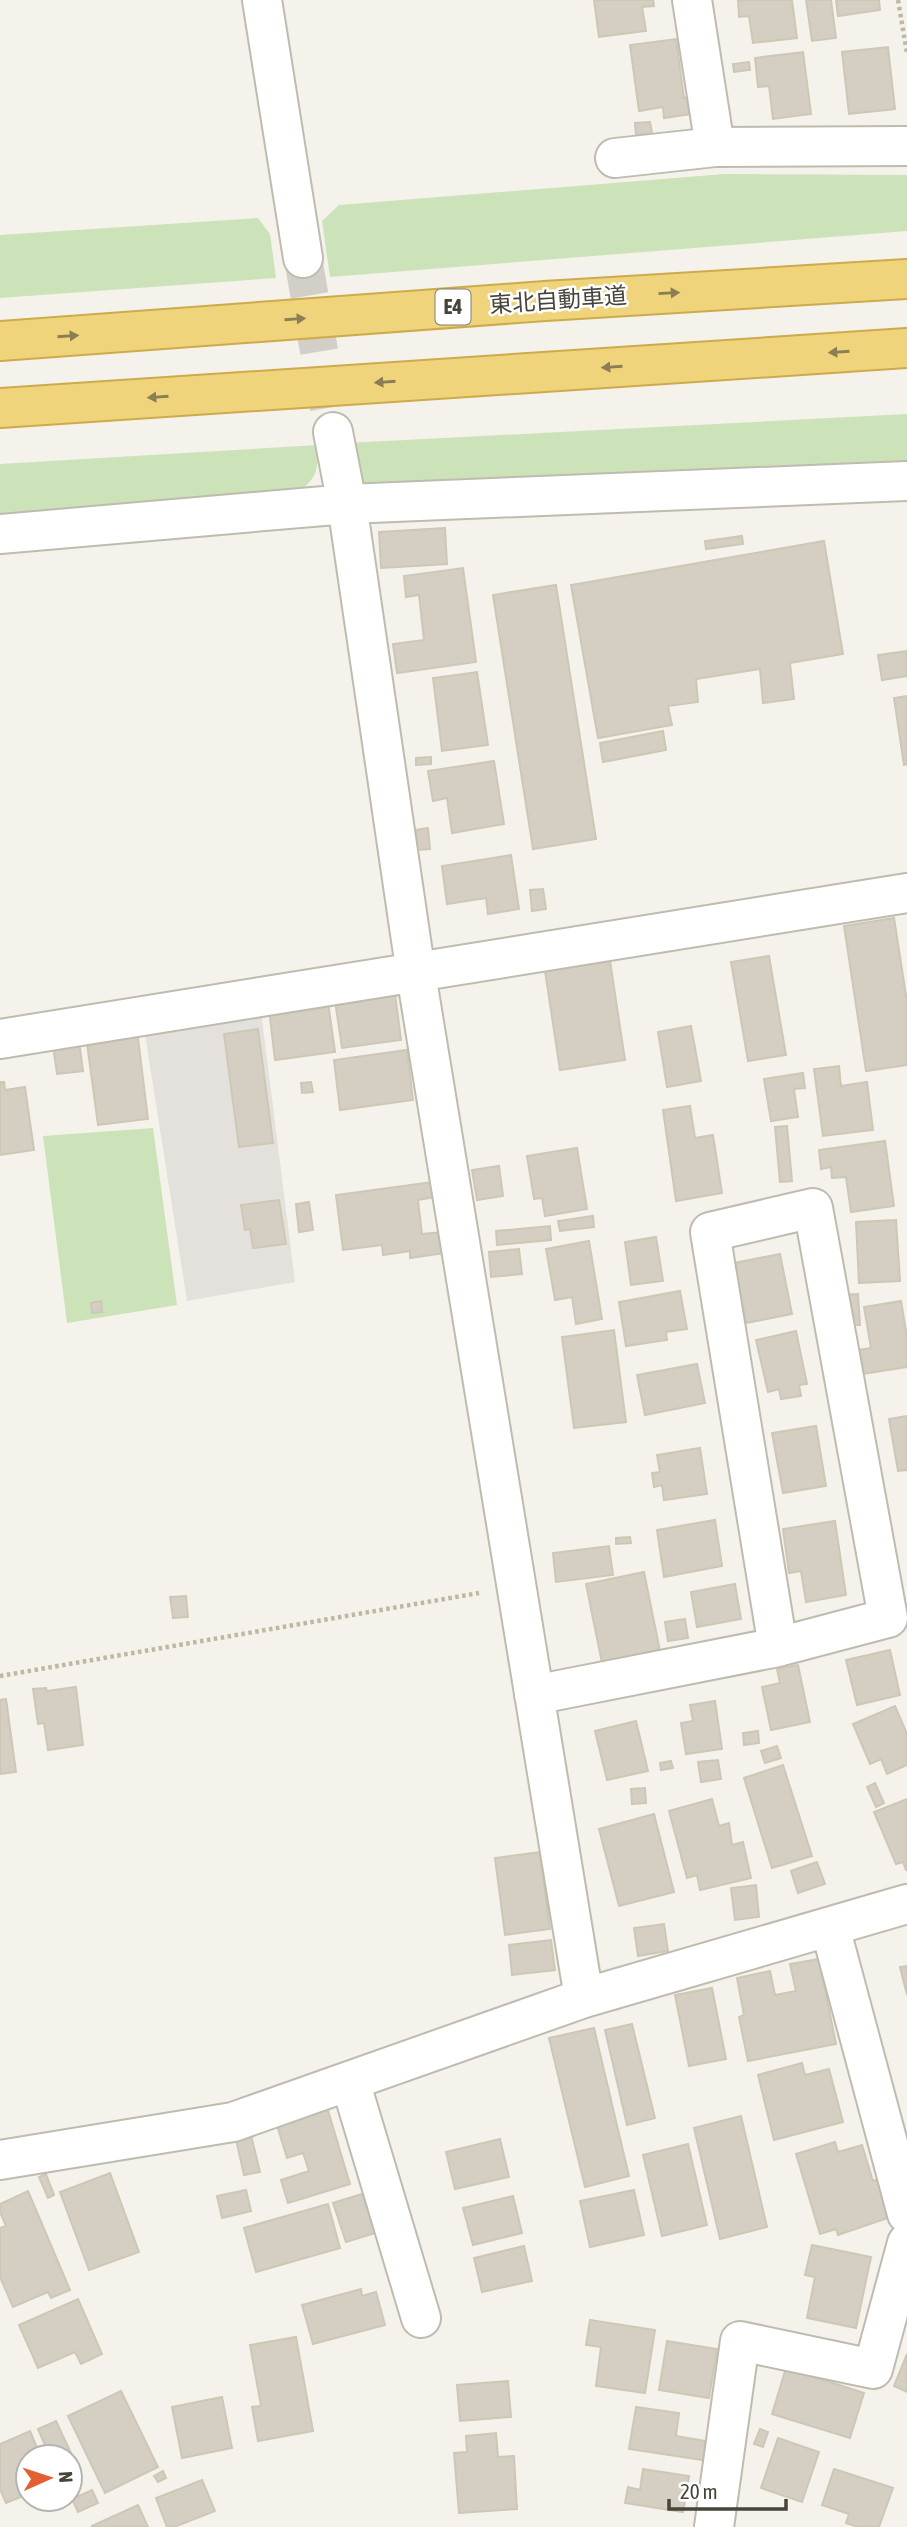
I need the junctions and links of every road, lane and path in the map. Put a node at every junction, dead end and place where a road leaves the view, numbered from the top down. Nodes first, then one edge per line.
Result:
1 (261, 0) edge
2 (692, 0) edge
3 (898, 0) edge
4 (907, 53) edge
5 (907, 146) edge
6 (715, 147) junction
7 (615, 158) dead end
8 (303, 258) tunnel mouth
9 (907, 279) edge
10 (0, 341) edge
11 (907, 348) edge
12 (0, 408) edge
13 (333, 432) tunnel mouth
14 (907, 481) edge
15 (347, 504) junction
16 (0, 534) edge
17 (907, 893) edge
18 (416, 974) junction
19 (0, 1039) edge
20 (516, 1587) junction
21 (778, 1647) junction
22 (0, 1676) edge
23 (534, 1695) junction
24 (907, 1904) edge
25 (830, 1927) junction
26 (584, 1998) junction
27 (350, 2081) junction
28 (0, 2160) edge
29 (907, 2214) edge
30 (907, 2243) edge
31 (421, 2318) dead end
32 (714, 2527) edge

1 - 8 street
2 - 6 street
3 - 4 path
5 - 6 street
6 - 7 street
10 -> 9 highway, 東北自動車道 / E4
11 -> 12 highway
13 - 15 street
14 - 15 street
15 - 16 street
15 - 18 street
17 - 18 street
18 - 19 street
18 - 20 street
20 - 22 path
20 - 23 street
21 - 21 street
21 - 23 street
23 - 26 street
24 - 25 street
25 - 26 street
25 - 29 street
26 - 27 street
27 - 28 street
27 - 31 street
30 - 32 street

